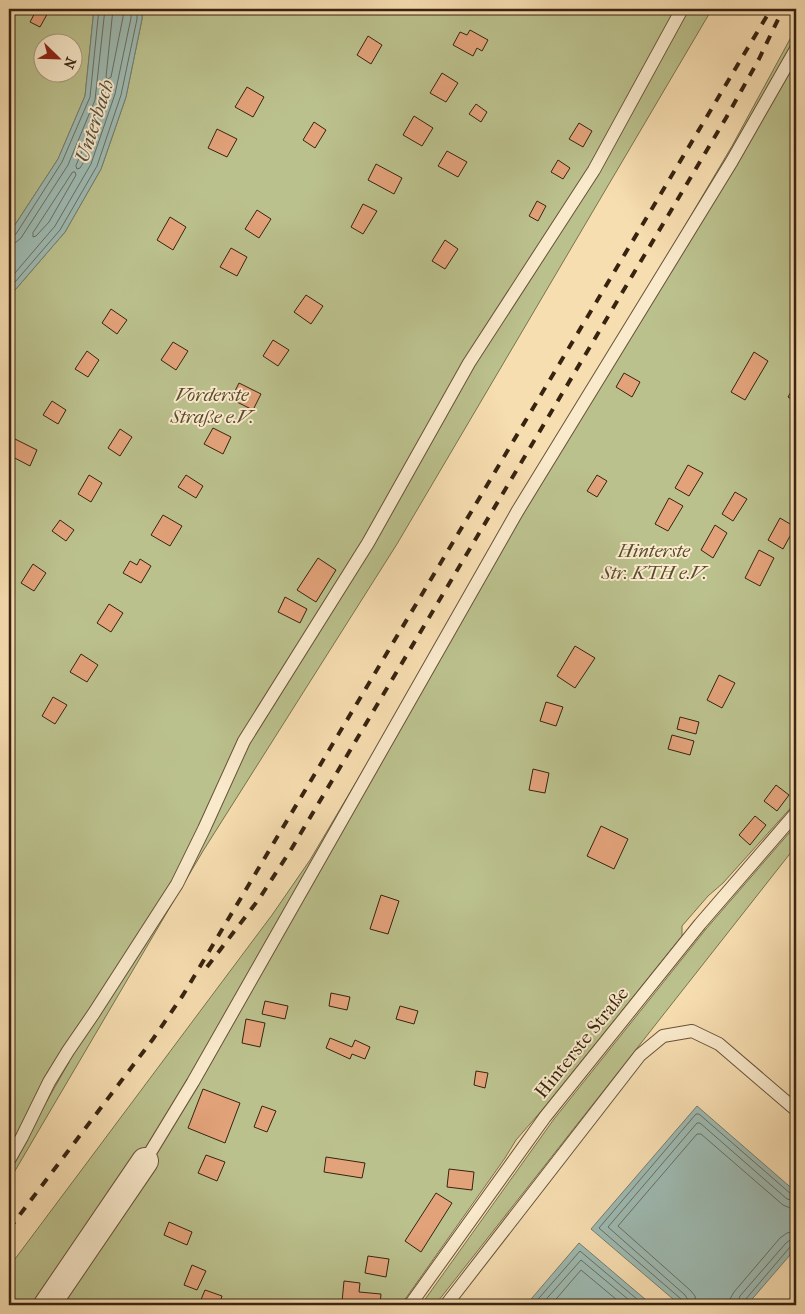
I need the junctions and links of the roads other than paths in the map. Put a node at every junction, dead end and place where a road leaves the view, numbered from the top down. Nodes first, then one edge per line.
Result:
1 (682, 9) edge
2 (796, 48) edge
3 (796, 813) edge
4 (796, 1110) edge
5 (9, 1160) edge
6 (145, 1161) joint
7 (47, 1305) edge
8 (410, 1305) edge
9 (446, 1305) edge

1 - 5 lane
2 - 6 lane
3 - 8 lane, Hinterste Straße
4 - 9 lane
6 - 7 street

